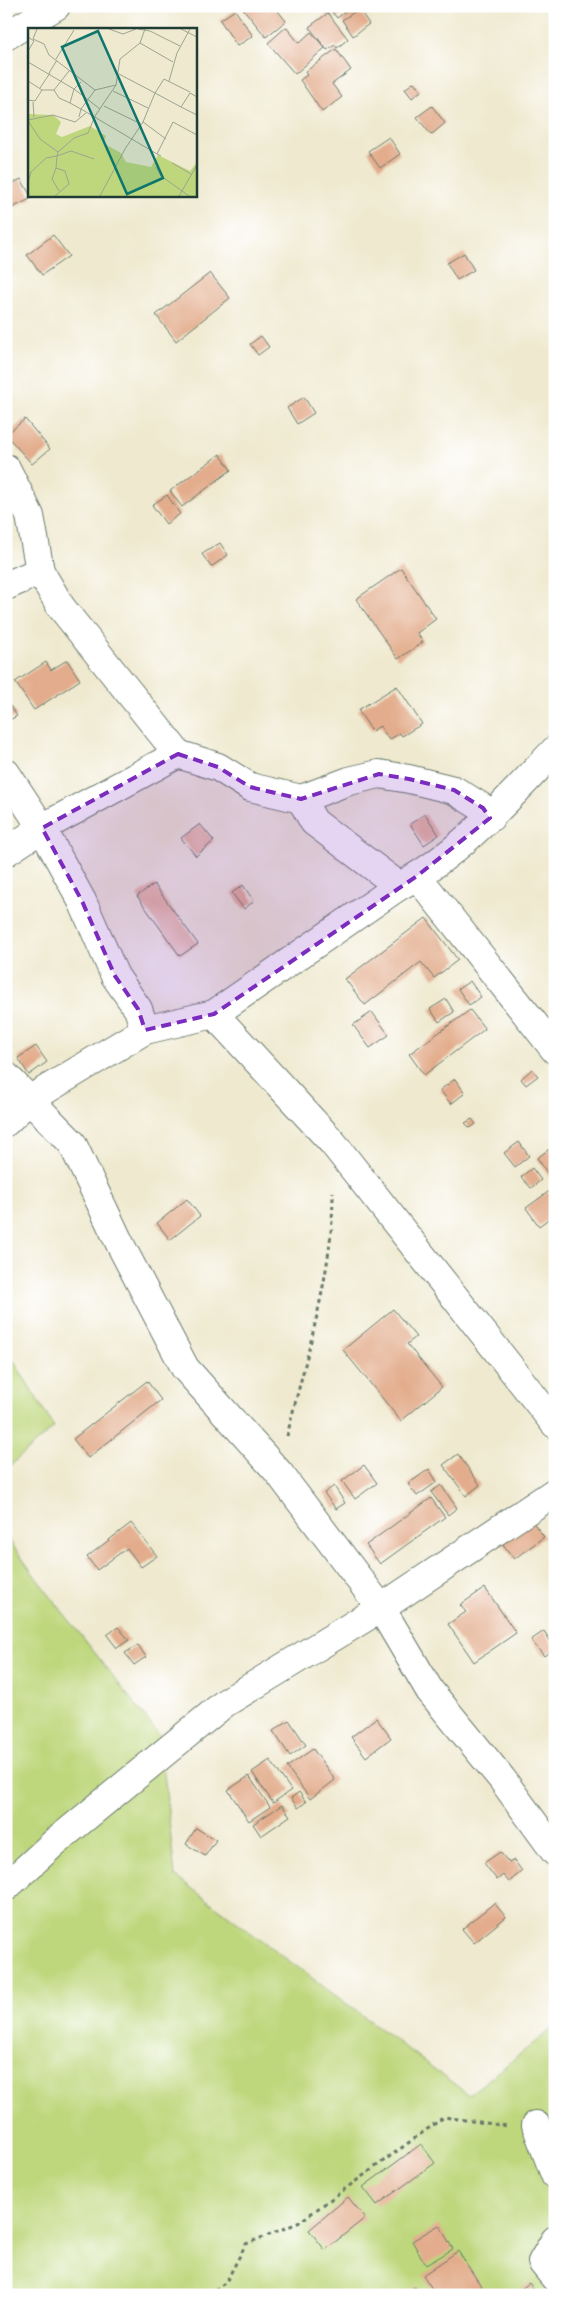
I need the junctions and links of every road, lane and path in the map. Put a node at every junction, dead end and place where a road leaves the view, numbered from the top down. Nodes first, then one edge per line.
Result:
1 (56, 6) edge
2 (6, 36) edge
3 (6, 468) edge
4 (40, 571) junction
5 (6, 586) edge
6 (555, 750) edge
7 (178, 754) junction
8 (6, 773) edge
9 (300, 799) junction
10 (490, 818) junction
11 (42, 828) junction
12 (6, 852) edge
13 (408, 881) junction
14 (214, 1014) junction
15 (146, 1030) junction
16 (555, 1050) edge
17 (6, 1076) edge
18 (29, 1100) junction
19 (6, 1122) edge
20 (333, 1191) dead end
21 (555, 1424) edge
22 (279, 1473) junction
23 (555, 1492) edge
24 (381, 1608) junction
25 (555, 1852) edge
26 (6, 1887) edge
27 (536, 2125) joint
28 (555, 2176) edge
29 (555, 2240) edge
30 (555, 2278) edge
31 (208, 2295) edge

1 - 2 street
3 - 4 street
4 - 5 street
4 - 7 street
6 - 10 street
7 - 9 street
7 - 11 street
8 - 11 street
9 - 10 street
9 - 13 street
10 - 13 street
11 - 12 street
11 - 15 street
13 - 14 street
13 - 16 street
14 - 15 street
14 - 21 street
15 - 18 street
17 - 18 street
18 - 19 street
18 - 22 street
20 - 22 path
22 - 24 street
23 - 24 street
24 - 25 street
24 - 26 street
27 - 28 street
27 - 31 path
29 - 30 street

